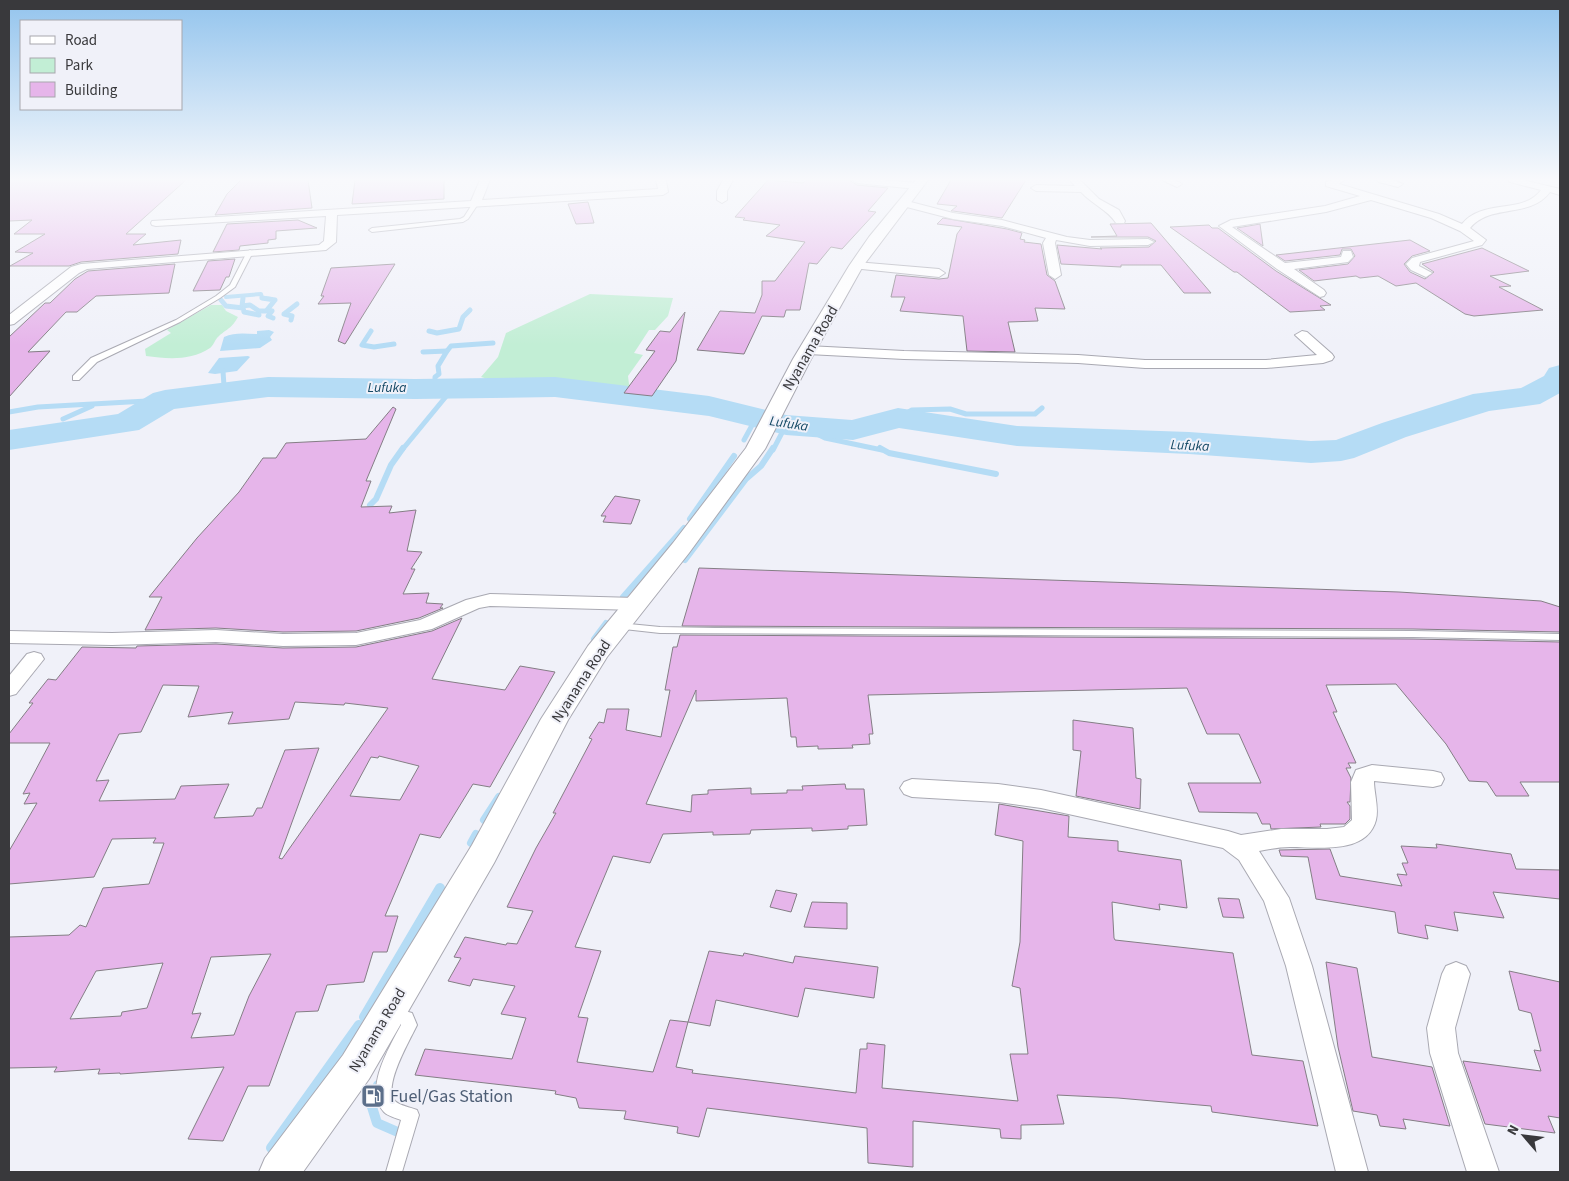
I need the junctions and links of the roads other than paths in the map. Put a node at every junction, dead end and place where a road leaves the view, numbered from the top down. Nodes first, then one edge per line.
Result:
1 (330, 235) edge
2 (878, 235) edge
3 (1045, 235) edge
4 (1237, 235) edge
5 (1472, 235) edge
6 (1052, 237) junction
7 (1148, 242) dead end
8 (250, 252) junction
9 (1347, 254) dead end
10 (856, 266) junction
11 (1281, 267) junction
12 (939, 273) dead end
13 (1426, 273) dead end
14 (1055, 275) dead end
15 (1320, 293) dead end
16 (9, 321) edge
17 (1302, 334) dead end
18 (808, 350) junction
19 (76, 378) dead end
20 (636, 604) junction
21 (618, 626) junction
22 (9, 637) edge
23 (1560, 637) edge
24 (34, 659) dead end
25 (9, 689) edge
26 (1434, 779) dead end
27 (912, 788) dead end
28 (1239, 845) junction
29 (1456, 974) dead end
30 (388, 1013) junction
31 (279, 1172) edge
32 (394, 1172) edge
33 (1352, 1172) edge
34 (1483, 1172) edge

1 - 8 street
2 - 10 street, Nyanama Road
3 - 6 street
4 - 11 street
5 - 13 street
6 - 7 street
6 - 14 street
8 - 16 street
8 - 19 lane
9 - 11 street
10 - 12 street
10 - 18 street, Nyanama Road
11 - 15 street
17 - 18 street
18 - 20 street, Nyanama Road
20 - 21 street, Nyanama Road
20 - 22 street
21 - 23 lane
21 - 30 street, Nyanama Road
24 - 25 street
26 - 28 street
27 - 28 street
28 - 33 street
29 - 34 street
30 - 31 street, Nyanama Road
30 - 32 lane

